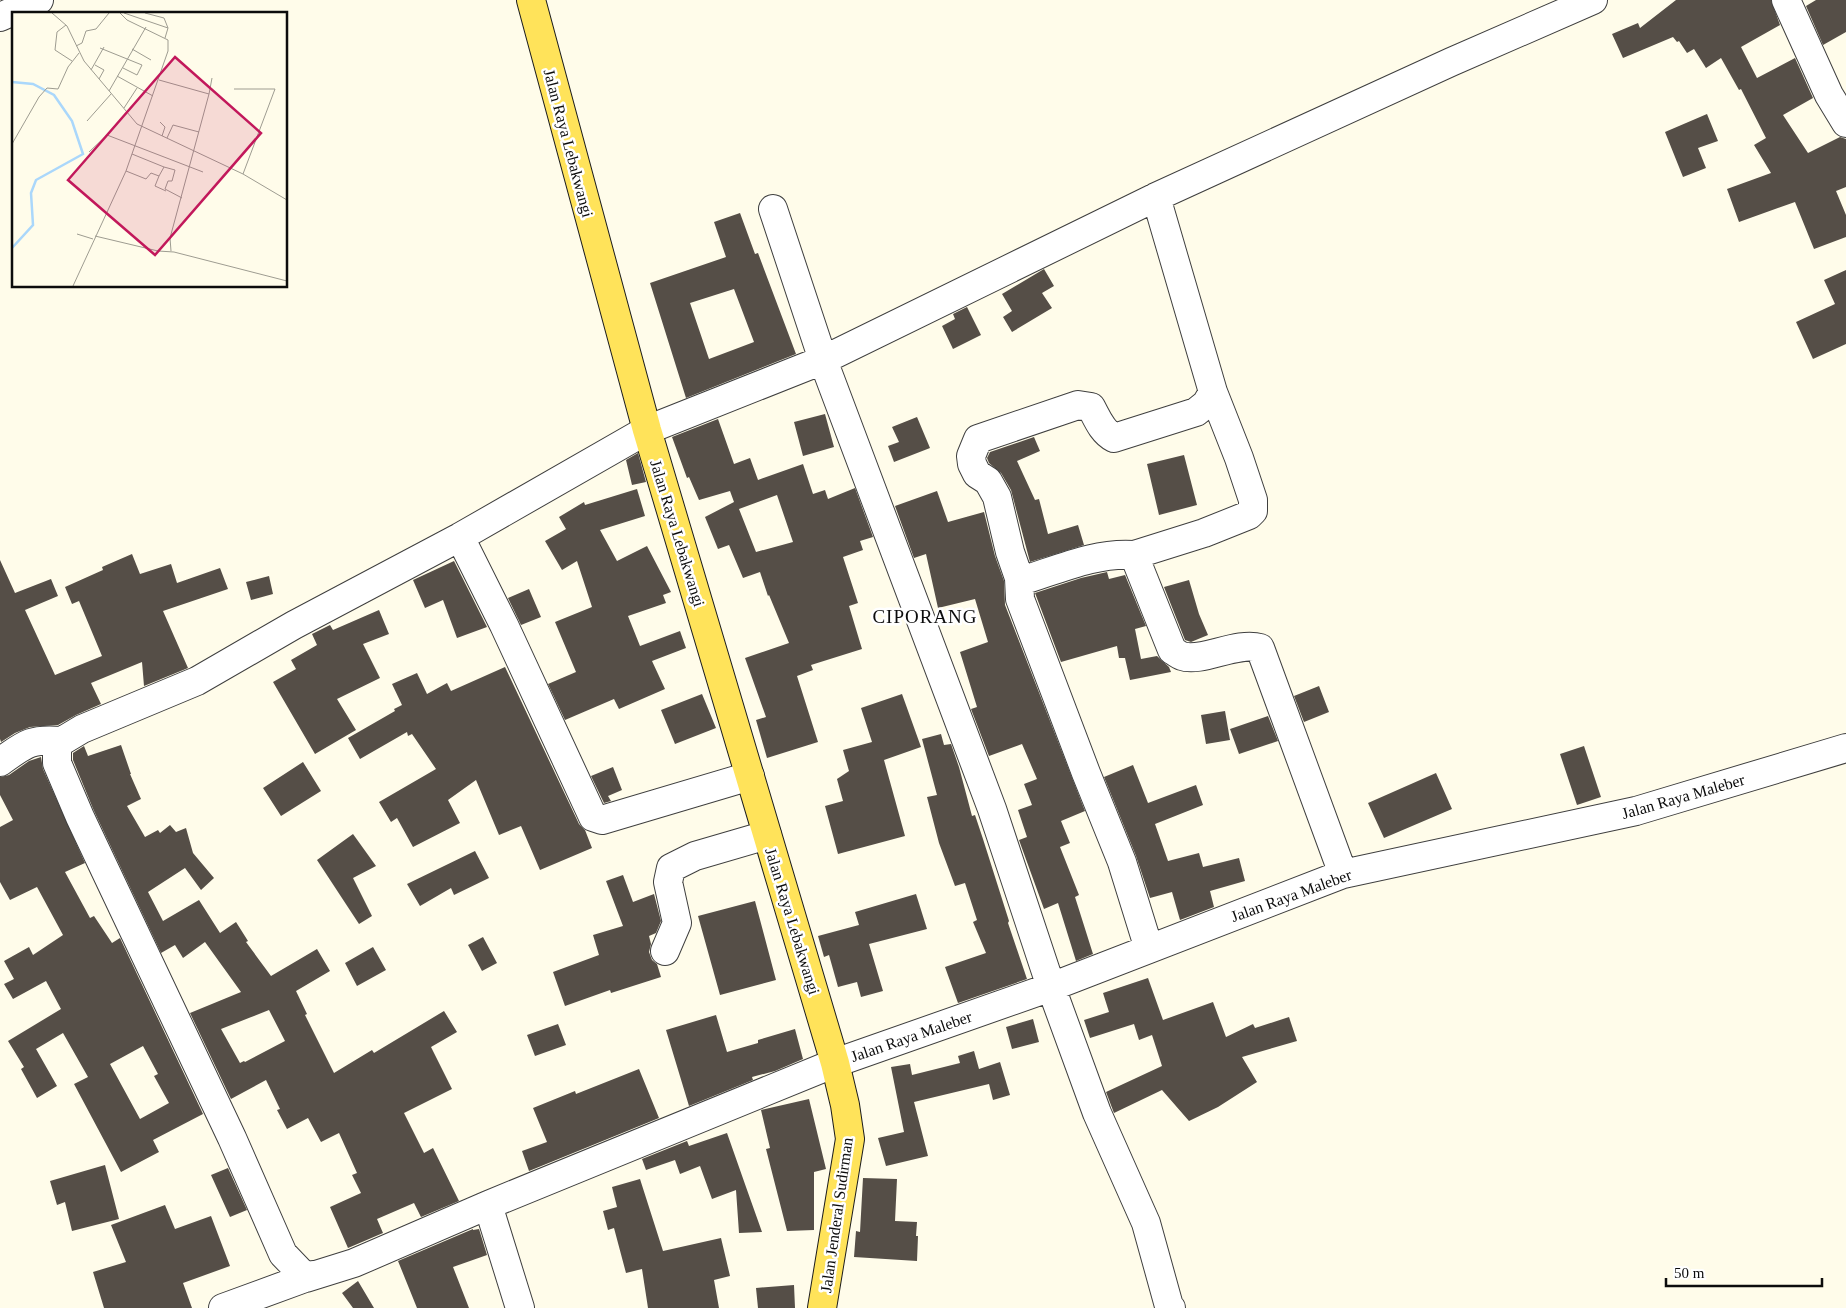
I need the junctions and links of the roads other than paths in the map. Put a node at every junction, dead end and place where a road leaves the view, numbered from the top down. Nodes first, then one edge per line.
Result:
1 (39, 0) edge
2 (530, 0) edge
3 (1593, 0) edge
4 (1786, 0) edge
5 (0, 17) edge
6 (1846, 123) edge
7 (1156, 197) junction
8 (773, 209) dead end
9 (823, 360) junction
10 (1213, 392) junction
11 (647, 430) junction
12 (460, 538) junction
13 (1134, 555) junction
14 (1018, 578) junction
15 (61, 741) junction
16 (1846, 748) edge
17 (0, 762) edge
18 (750, 776) junction
19 (767, 835) junction
20 (1343, 874) junction
21 (1150, 949) junction
22 (665, 951) dead end
23 (1051, 987) junction
24 (835, 1063) junction
25 (488, 1205) junction
26 (313, 1275) junction
27 (222, 1308) edge
28 (520, 1308) edge
29 (822, 1308) edge
30 (1171, 1308) edge

1 - 5 street
2 - 11 main road, Jalan Raya Lebakwangi
3 - 7 street
4 - 6 street
7 - 9 street
7 - 10 street
8 - 9 street
9 - 11 street
9 - 23 street
10 - 13 street
10 - 14 street
11 - 12 street
11 - 18 main road, Jalan Raya Lebakwangi
12 - 15 street
12 - 18 street
13 - 14 street
13 - 20 street
14 - 21 street
15 - 17 street
15 - 26 street
16 - 20 street, Jalan Raya Maleber
18 - 19 main road, Jalan Raya Lebakwangi
19 - 22 street
19 - 24 main road, Jalan Raya Lebakwangi
20 - 21 street, Jalan Raya Maleber
21 - 23 street, Jalan Raya Maleber
23 - 24 street, Jalan Raya Maleber
23 - 30 street
24 - 25 street, Jalan Raya Maleber
24 - 29 main road, Jalan Jenderal Sudirman
25 - 26 street, Jalan Raya Maleber
25 - 28 street
26 - 27 street, Jalan Raya Maleber

